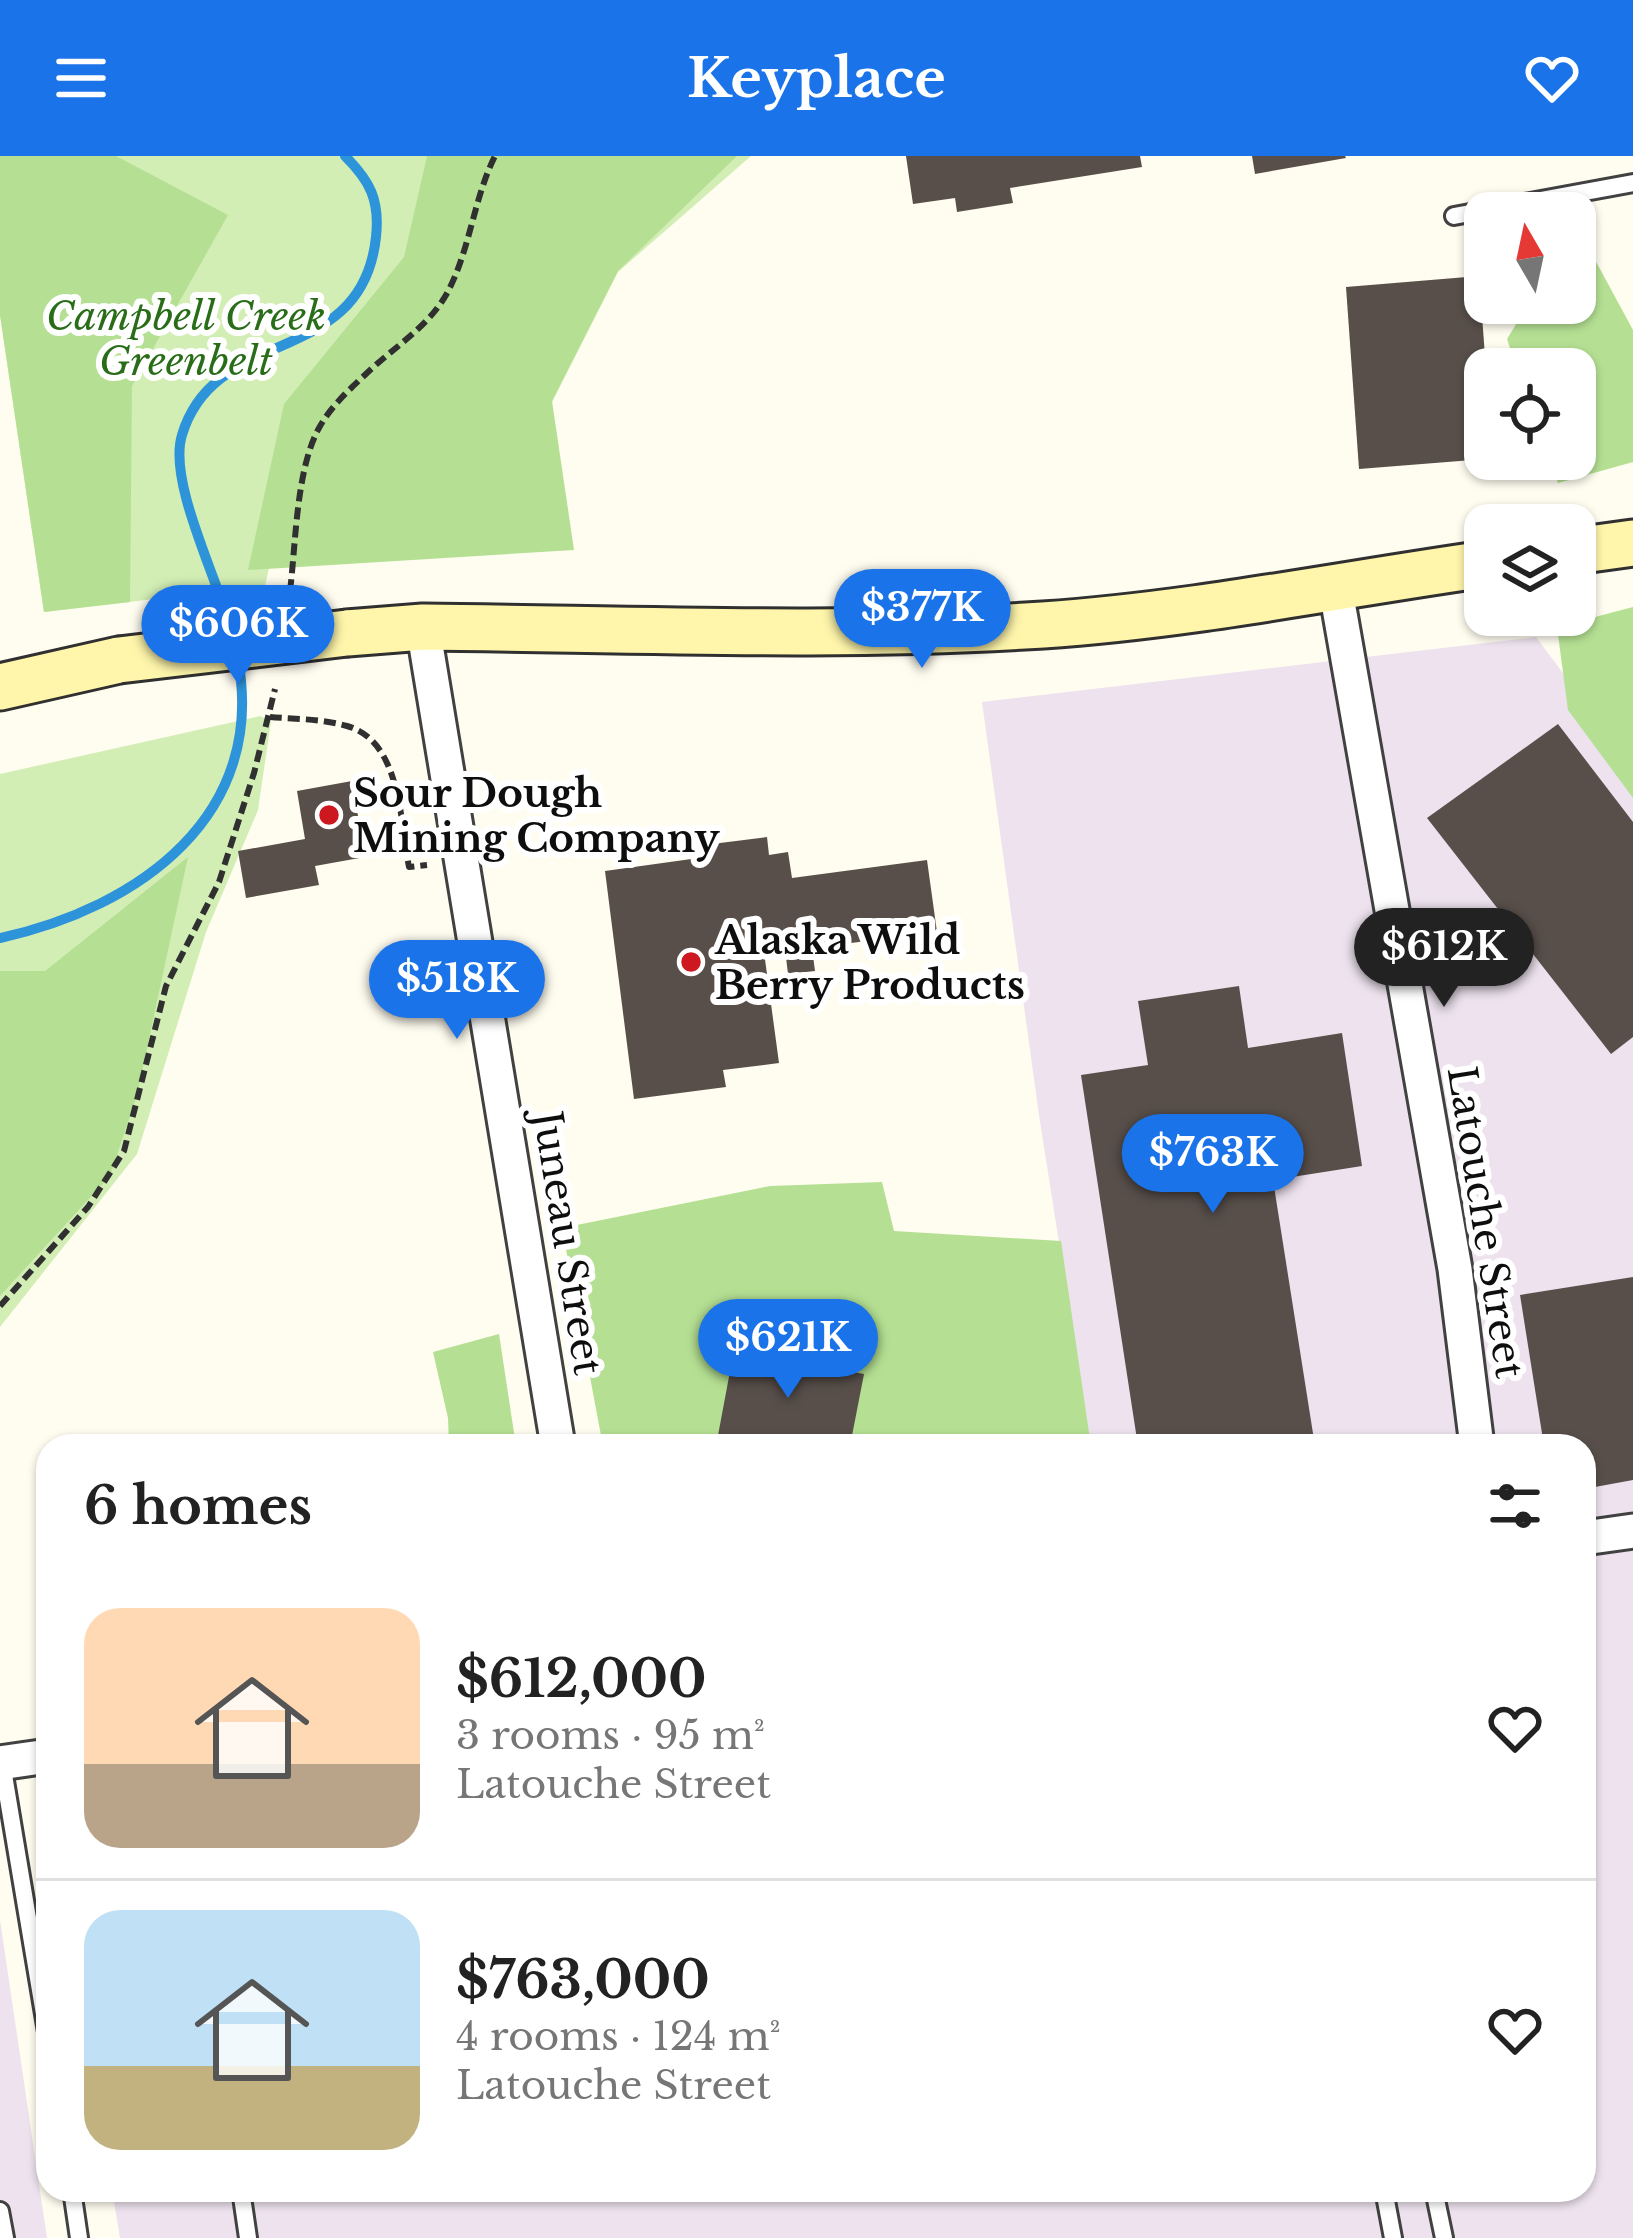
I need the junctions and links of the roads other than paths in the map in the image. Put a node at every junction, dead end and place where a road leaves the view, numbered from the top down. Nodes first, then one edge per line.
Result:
1 (1633, 183) edge
2 (1454, 217) dead end
3 (1633, 543) edge
4 (1596, 548) edge
5 (1464, 567) edge
6 (1335, 585) junction
7 (423, 627) junction
8 (0, 687) edge
9 (556, 1434) edge
10 (1476, 1434) edge
11 (1633, 1531) edge
12 (1596, 1536) edge
13 (36, 1758) edge
14 (1, 1763) edge
15 (36, 1968) edge
16 (74, 2202) edge
17 (243, 2202) edge
18 (1386, 2202) edge
19 (1436, 2202) edge
20 (0, 2211) edge
21 (4, 2238) edge
22 (79, 2238) edge
23 (248, 2238) edge
24 (1393, 2238) edge
25 (1444, 2238) edge

1 - 2 lane
3 - 4 main road
5 - 6 main road
6 - 7 main road
6 - 10 street, Latouche Street
7 - 8 main road, bridge
7 - 9 street, Juneau Street
11 - 12 street
13 - 14 street
14 - 15 lane
16 - 22 lane
17 - 23 lane
18 - 24 lane
19 - 25 lane
20 - 21 lane

